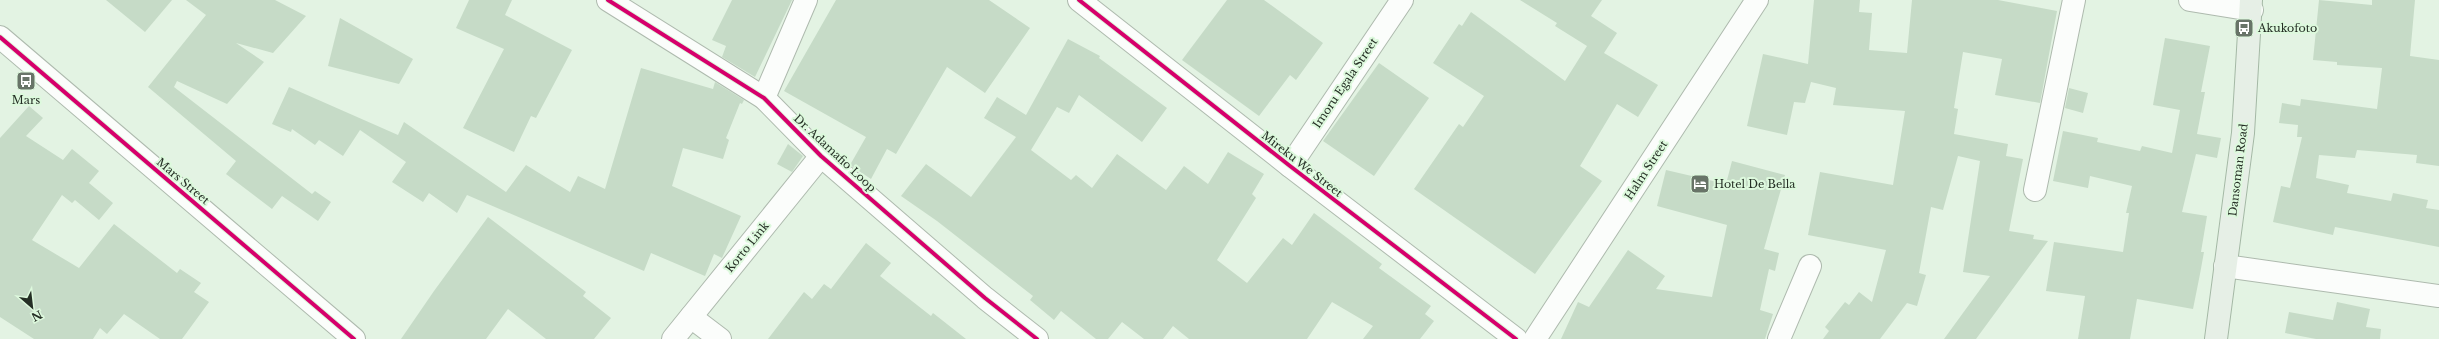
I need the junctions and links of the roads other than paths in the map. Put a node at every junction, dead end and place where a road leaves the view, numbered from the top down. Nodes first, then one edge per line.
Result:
1 (608, 0) edge
2 (806, 0) edge
3 (1079, 0) edge
4 (1402, 0) edge
5 (1757, 0) edge
6 (2074, 0) edge
7 (2190, 0) edge
8 (2251, 5) edge
9 (0, 37) edge
10 (764, 98) junction
11 (821, 156) junction
12 (1290, 166) junction
13 (2035, 190) dead end
14 (1810, 266) dead end
15 (2225, 266) junction
16 (2439, 296) edge
17 (691, 317) junction
18 (354, 339) edge
19 (673, 339) edge
20 (720, 339) edge
21 (1037, 339) edge
22 (1516, 339) edge
23 (1535, 339) edge
24 (1779, 339) edge
25 (2216, 339) edge

1 - 10 street, Dr. Adamafio Loop
2 - 10 street
3 - 12 street, Mireku We Street
4 - 12 street, Imoru Egala Street
5 - 23 street, Halm Street
6 - 13 street
7 - 8 street
8 - 15 main road, Dansoman Road
9 - 18 street, Mars Street
10 - 11 street, Dr. Adamafio Loop
11 - 17 street, Korto Link
11 - 21 street, Dr. Adamafio Loop
12 - 22 street, Mireku We Street
14 - 24 street
15 - 16 street
15 - 25 main road, Dansoman Road
17 - 19 street, Korto Link
17 - 20 street

